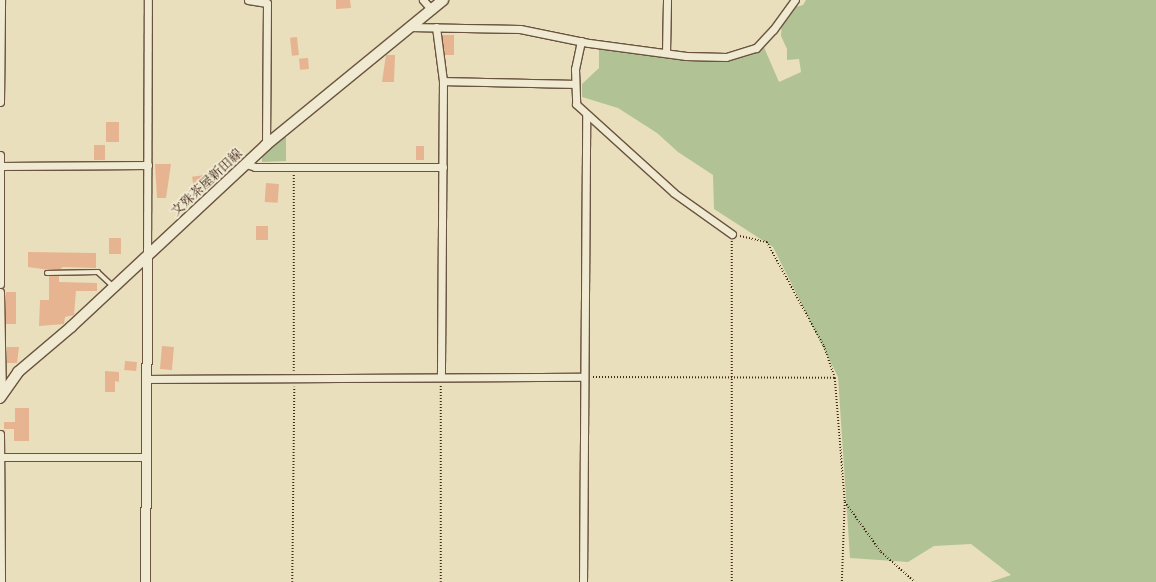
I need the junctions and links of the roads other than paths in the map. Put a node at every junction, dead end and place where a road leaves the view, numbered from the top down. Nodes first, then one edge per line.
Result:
1 (1, 0) edge
2 (148, 0) edge
3 (248, 0) edge
4 (423, 0) edge
5 (443, 0) edge
6 (667, 0) edge
7 (795, 0) edge
8 (431, 9) junction
9 (436, 27) junction
10 (409, 28) junction
11 (581, 41) junction
12 (666, 53) junction
13 (443, 81) junction
14 (574, 84) junction
15 (0, 102) edge
16 (586, 115) junction
17 (266, 146) junction
18 (0, 155) edge
19 (246, 164) junction
20 (148, 165) junction
21 (1, 166) edge
22 (443, 167) junction
23 (732, 234) road end
24 (146, 258) junction
25 (47, 273) dead end
26 (0, 284) edge
27 (114, 288) junction
28 (0, 292) edge
29 (441, 377) junction
30 (584, 377) junction
31 (145, 379) junction
32 (1, 396) edge
33 (0, 434) edge
34 (1, 457) edge
35 (146, 457) junction
36 (1, 582) edge
37 (145, 582) edge
38 (583, 582) edge

1 - 15 street
2 - 20 street
3 - 17 street
4 - 8 street
5 - 8 main road, 文殊茶屋新田線
6 - 12 street
7 - 12 street
8 - 10 main road, 文殊茶屋新田線
9 - 10 street
9 - 11 street
9 - 13 street
10 - 17 main road, 文殊茶屋新田線
11 - 12 street
11 - 14 street
13 - 14 street
13 - 22 street
14 - 16 street
16 - 23 street
16 - 30 street
17 - 19 main road, 文殊茶屋新田線
18 - 21 street
19 - 22 street
19 - 24 main road, 文殊茶屋新田線
20 - 21 street
20 - 24 street
21 - 26 street
22 - 29 street
24 - 27 main road, 文殊茶屋新田線
24 - 31 street
25 - 27 lane
27 - 32 main road, 文殊茶屋新田線
28 - 32 street
29 - 30 street
29 - 31 street
30 - 38 street
31 - 35 street
33 - 34 street
34 - 35 street
34 - 36 street
35 - 37 street

